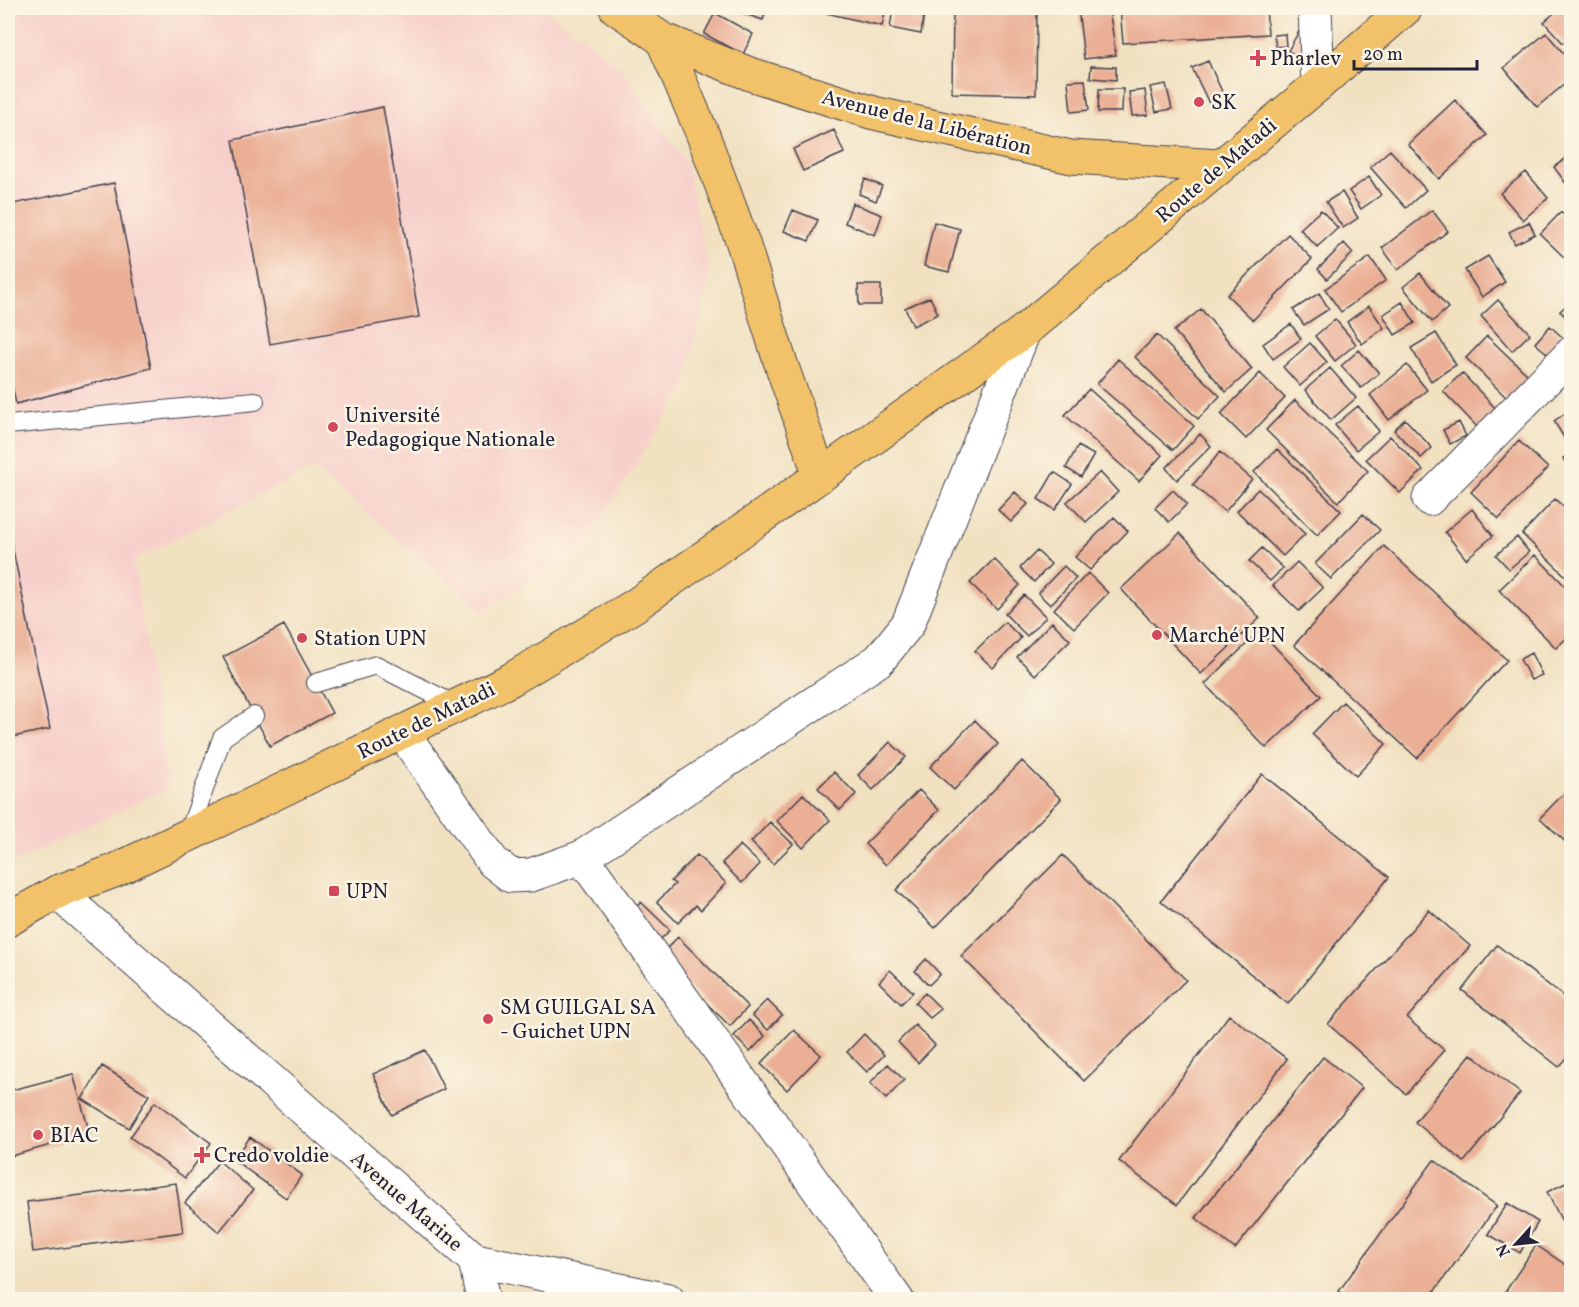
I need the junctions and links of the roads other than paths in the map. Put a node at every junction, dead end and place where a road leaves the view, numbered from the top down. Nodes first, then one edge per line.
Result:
1 (616, 8) edge
2 (1315, 8) edge
3 (1406, 8) edge
4 (662, 39) junction
5 (1318, 85) junction
6 (1220, 166) junction
7 (1024, 331) junction
8 (1572, 353) edge
9 (255, 401) dead end
10 (8, 425) edge
11 (820, 476) junction
12 (1429, 499) dead end
13 (316, 683) dead end
14 (457, 706) junction
15 (254, 716) dead end
16 (402, 732) junction
17 (188, 835) junction
18 (582, 857) junction
19 (57, 892) junction
20 (8, 920) edge
21 (475, 1260) junction
22 (483, 1299) edge
23 (668, 1299) edge
24 (897, 1299) edge

1 - 4 main road, Avenue de la Libération
2 - 5 street
3 - 5 main road, Route de Matadi
4 - 6 main road, Avenue de la Libération
4 - 11 main road
5 - 6 main road, Route de Matadi
6 - 7 main road, Route de Matadi
7 - 11 main road, Route de Matadi
7 - 18 street
8 - 12 street
9 - 10 lane
11 - 14 main road, Route de Matadi
13 - 14 lane
14 - 16 main road, Route de Matadi
15 - 17 lane
16 - 17 main road, Route de Matadi
16 - 18 street
17 - 19 main road, Route de Matadi
18 - 24 street
19 - 20 main road, Route de Matadi
19 - 21 street, Avenue Marine
21 - 22 street
21 - 23 street, Avenue Marine

